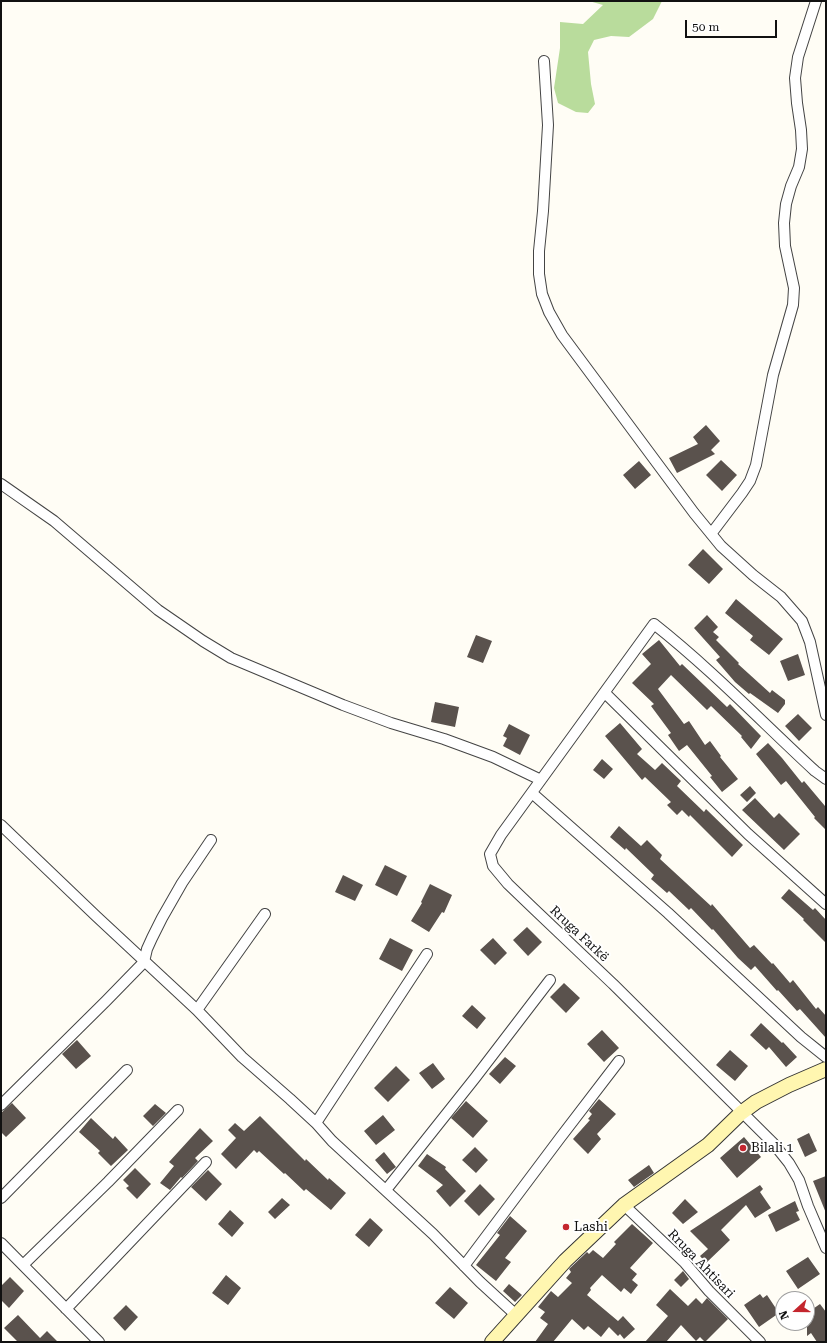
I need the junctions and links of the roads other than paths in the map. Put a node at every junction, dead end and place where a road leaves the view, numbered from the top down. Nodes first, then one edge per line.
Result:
1 (816, 1) edge
2 (544, 61) dead end
3 (1, 484) edge
4 (711, 534) junction
5 (605, 693) junction
6 (826, 715) edge
7 (826, 779) edge
8 (541, 780) junction
9 (532, 793) junction
10 (1, 825) edge
11 (211, 840) dead end
12 (826, 904) edge
13 (265, 914) dead end
14 (427, 954) dead end
15 (144, 962) junction
16 (550, 980) dead end
17 (197, 1010) junction
18 (826, 1058) edge
19 (619, 1061) dead end
20 (826, 1069) edge
21 (127, 1070) dead end
22 (1, 1105) edge
23 (178, 1110) dead end
24 (742, 1113) junction
25 (316, 1123) junction
26 (206, 1162) dead end
27 (386, 1190) junction
28 (1, 1198) edge
29 (624, 1205) junction
30 (1, 1243) edge
31 (826, 1248) edge
32 (23, 1265) junction
33 (464, 1266) junction
34 (66, 1309) junction
35 (516, 1315) junction
36 (497, 1340) edge
37 (99, 1342) edge
38 (760, 1342) edge

1 - 4 street
2 - 4 street
3 - 8 street
4 - 6 street
5 - 7 street, Rruga Farkë
5 - 8 street, Rruga Farkë
5 - 12 street
8 - 9 street, Rruga Farkë
9 - 18 street
9 - 24 street, Rruga Farkë
10 - 15 street
11 - 15 street
13 - 17 street
14 - 25 street
15 - 17 street
15 - 22 street
16 - 27 street
17 - 25 street
19 - 33 street
20 - 24 street
21 - 28 street
23 - 32 street
24 - 29 street
24 - 31 street, Rruga Farkë
25 - 27 street
26 - 34 street
27 - 33 street
29 - 35 street
29 - 38 street, Rruga Ahtisari
30 - 32 street
32 - 34 street
33 - 35 street
34 - 37 street
35 - 36 street

